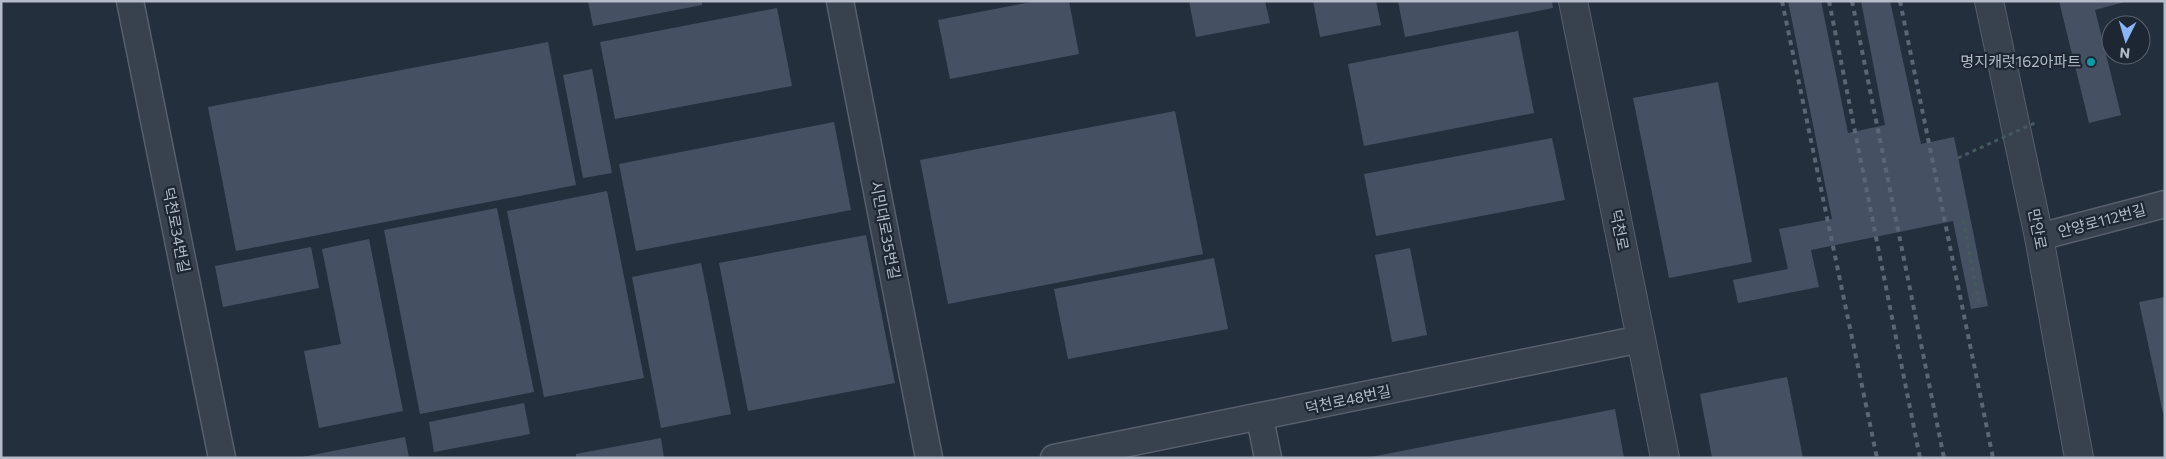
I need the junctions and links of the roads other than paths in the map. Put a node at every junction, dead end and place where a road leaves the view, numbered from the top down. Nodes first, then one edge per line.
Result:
1 (130, 1) edge
2 (840, 1) edge
3 (1573, 1) edge
4 (1989, 1) edge
5 (2165, 204) edge
6 (2039, 238) junction
7 (1641, 339) junction
8 (1260, 418) junction
9 (222, 458) edge
10 (929, 458) edge
11 (1054, 458) edge
12 (1268, 458) edge
13 (1665, 458) edge
14 (2079, 458) edge

1 - 9 street, 덕천로34번길
2 - 10 street, 시민대로35번길
3 - 7 street, 덕천로
4 - 6 street, 만안로
5 - 6 street, 안양로112번길
6 - 14 street, 만안로
7 - 8 street, 덕천로48번길
7 - 13 street, 덕천로
8 - 11 street, 덕천로48번길
8 - 12 street

